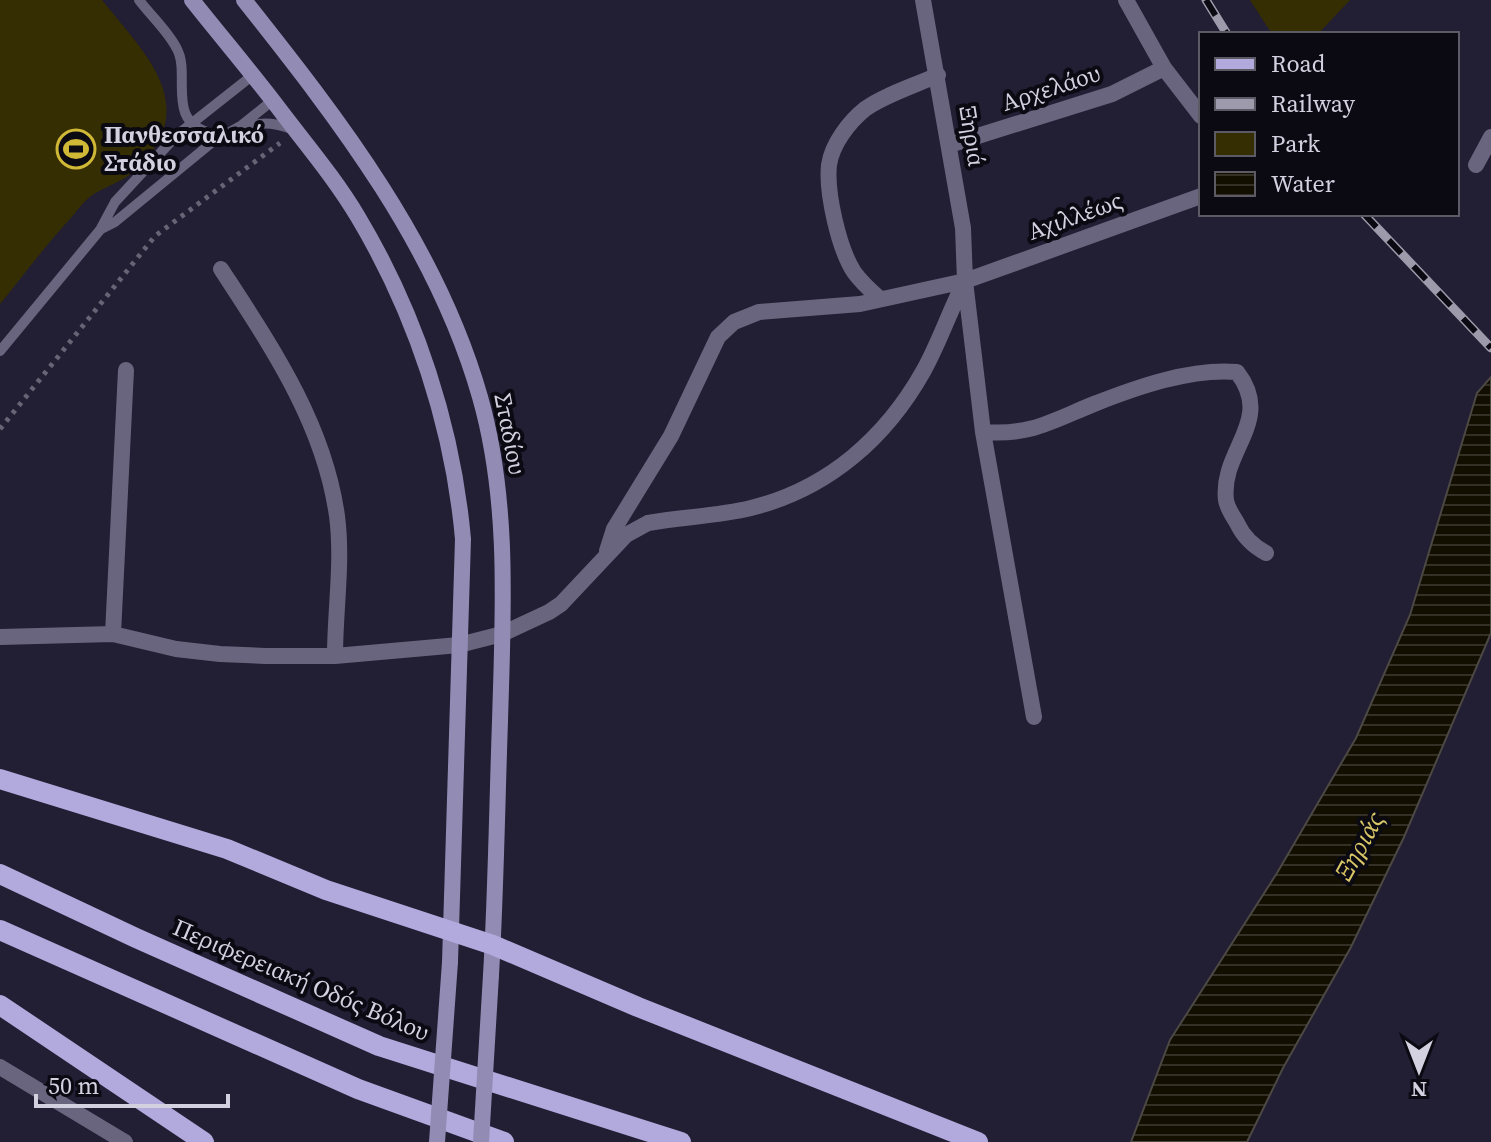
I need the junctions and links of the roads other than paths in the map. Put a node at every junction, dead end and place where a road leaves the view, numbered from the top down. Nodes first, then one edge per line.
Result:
1 (139, 0) edge
2 (192, 0) edge
3 (244, 0) edge
4 (923, 0) edge
5 (1126, 0) edge
6 (1164, 68) junction
7 (253, 75) junction
8 (938, 75) junction
9 (273, 100) junction
10 (1199, 113) edge
11 (193, 122) junction
12 (297, 130) junction
13 (223, 135) junction
14 (1491, 137) edge
15 (949, 145) junction
16 (1476, 165) dead end
17 (1199, 197) edge
18 (100, 230) junction
19 (221, 269) dead end
20 (965, 281) junction
21 (880, 299) junction
22 (0, 351) edge
23 (126, 370) dead end
24 (983, 432) junction
25 (1266, 553) dead end
26 (605, 555) junction
27 (113, 634) junction
28 (502, 634) junction
29 (0, 637) edge
30 (459, 645) junction
31 (335, 656) junction
32 (1034, 717) dead end
33 (0, 779) edge
34 (0, 874) edge
35 (452, 929) junction
36 (0, 930) edge
37 (493, 945) junction
38 (0, 1005) edge
39 (0, 1067) edge
40 (125, 1142) edge
41 (204, 1142) edge
42 (437, 1142) edge
43 (481, 1142) edge
44 (504, 1142) edge
45 (681, 1142) edge
46 (978, 1142) edge

1 - 11 lane
2 - 7 main road
3 - 28 main road, Σταδίου
4 - 8 street, Ξηριά
5 - 6 street
6 - 10 street
6 - 15 street, Αρχελάου
7 - 9 main road
7 - 11 lane
8 - 15 street, Ξηριά
8 - 21 street
9 - 12 main road
9 - 13 lane
11 - 13 lane
11 - 18 lane
12 - 13 lane
12 - 30 main road
13 - 18 lane
14 - 16 street
15 - 20 street, Ξηριά
17 - 20 street, Αχιλλέως
18 - 22 lane
19 - 31 street
20 - 21 street, Αχιλλέως
20 - 24 street, Ξηριά
20 - 26 street
21 - 26 street, Αχιλλέως
23 - 27 street
24 - 25 street
24 - 32 street, Ξηριά
26 - 28 street
27 - 29 street
27 - 31 street
28 - 30 street
28 - 37 main road, Σταδίου
30 - 31 street
30 - 35 main road
33 - 35 main road
34 - 45 main road, Περιφερειακή Οδός Βόλου
35 - 37 main road
35 - 42 main road, bridge
36 - 44 main road
37 - 43 main road, Σταδίου, bridge
37 - 46 main road
38 - 41 main road
39 - 40 street

